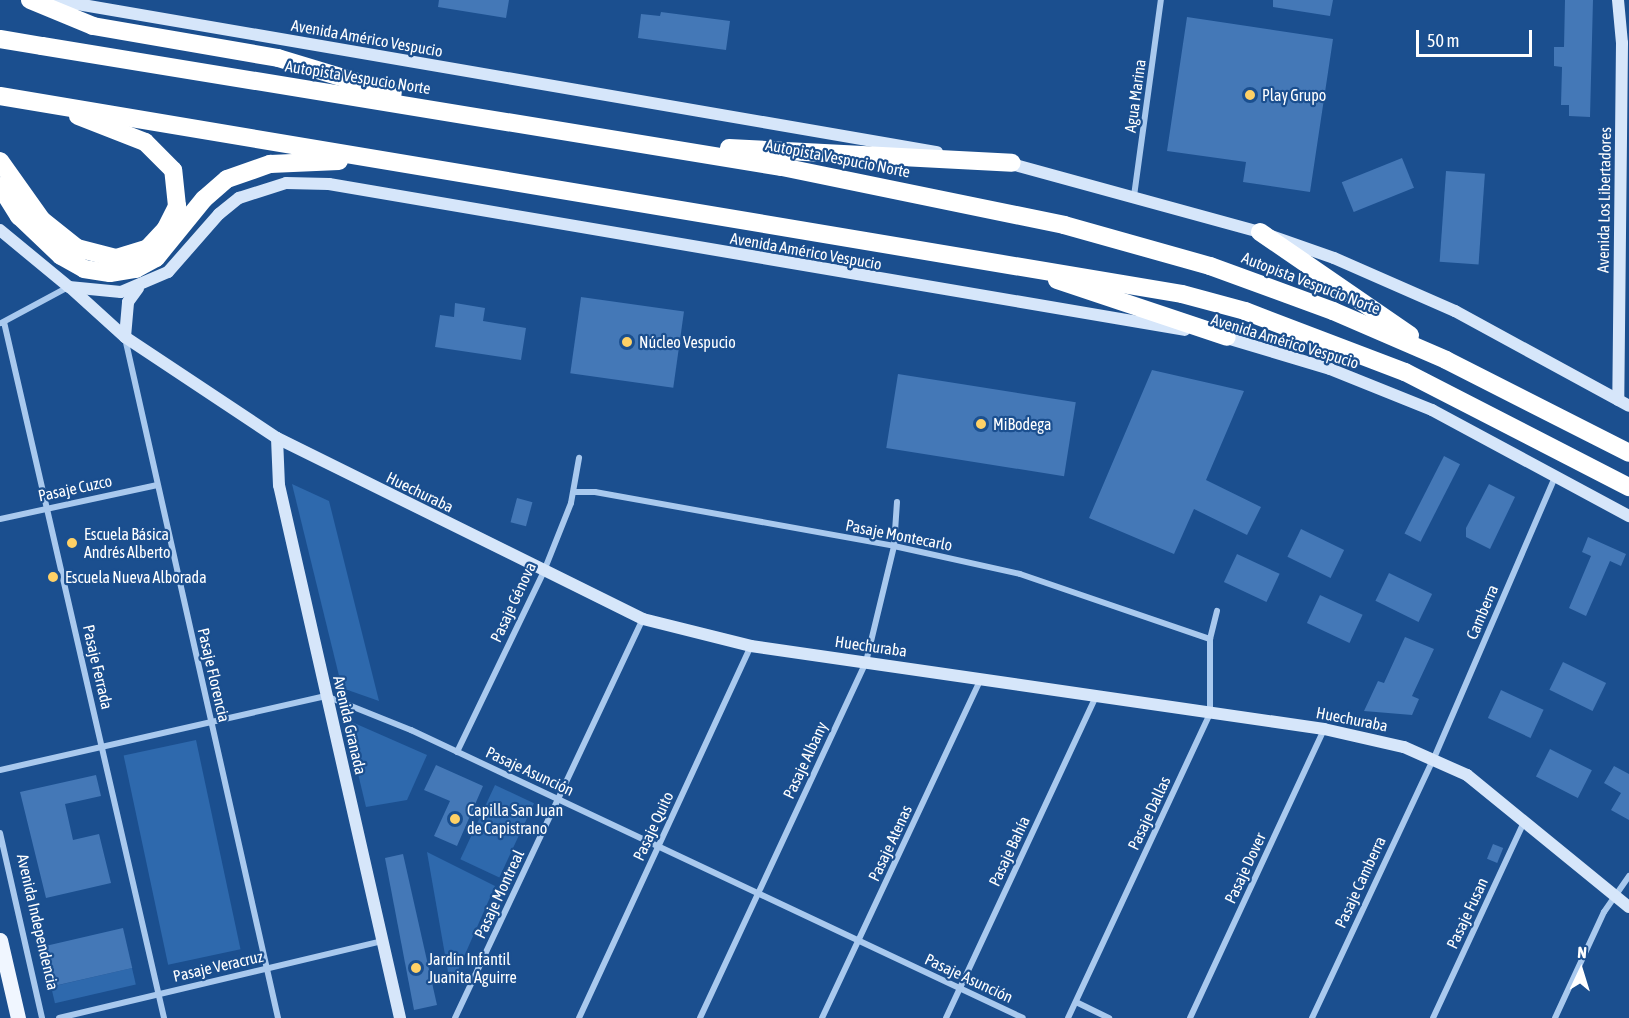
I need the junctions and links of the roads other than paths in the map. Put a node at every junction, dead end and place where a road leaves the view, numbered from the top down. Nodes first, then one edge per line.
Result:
1 (30, 0) edge
2 (82, 0) edge
3 (1161, 0) edge
4 (1618, 0) edge
5 (51, 5) edge
6 (94, 6) junction
7 (0, 39) edge
8 (0, 96) edge
9 (38, 102) junction
10 (453, 112) junction
11 (645, 143) junction
12 (385, 159) junction
13 (0, 161) edge
14 (1012, 164) junction
15 (0, 186) edge
16 (1134, 196) junction
17 (0, 230) edge
18 (1260, 232) junction
19 (1027, 269) junction
20 (69, 287) junction
21 (138, 288) junction
22 (2, 323) edge
23 (125, 337) junction
24 (1227, 338) junction
25 (1446, 360) junction
26 (1624, 403) edge
27 (277, 438) junction
28 (1629, 453) edge
29 (579, 458) dead end
30 (1555, 477) junction
31 (157, 485) junction
32 (1629, 487) edge
33 (574, 492) junction
34 (897, 502) dead end
35 (48, 507) junction
36 (1629, 516) edge
37 (0, 519) edge
38 (894, 546) junction
39 (543, 571) junction
40 (1217, 611) dead end
41 (643, 619) junction
42 (1210, 639) junction
43 (750, 646) junction
44 (866, 662) junction
45 (981, 680) junction
46 (326, 696) junction
47 (1096, 696) junction
48 (1210, 713) junction
49 (211, 723) junction
50 (1324, 729) junction
51 (103, 748) junction
52 (457, 752) junction
53 (1434, 758) junction
54 (0, 770) edge
55 (558, 800) junction
56 (1525, 820) junction
57 (0, 833) edge
58 (658, 847) junction
59 (1629, 876) edge
60 (758, 894) junction
61 (1616, 896) junction
62 (1629, 907) edge
63 (0, 940) edge
64 (383, 940) junction
65 (858, 941) junction
66 (267, 968) junction
67 (960, 988) junction
68 (159, 994) junction
69 (1076, 1002) junction
70 (18, 1018) edge
71 (42, 1018) edge
72 (59, 1018) edge
73 (164, 1018) edge
74 (278, 1018) edge
75 (400, 1018) edge
76 (455, 1018) edge
77 (579, 1018) edge
78 (700, 1018) edge
79 (822, 1018) edge
80 (946, 1018) edge
81 (1023, 1018) edge
82 (1068, 1018) edge
83 (1109, 1018) edge
84 (1190, 1018) edge
85 (1312, 1018) edge
86 (1433, 1018) edge
87 (1555, 1018) edge

1 - 5 highway
2 - 6 main road
3 - 16 street, Agua Marina
4 - 26 main road, Avenida Los Libertadores
5 - 6 main road, Avenida Américo Vespucio
5 - 10 highway
6 - 14 main road, Avenida Américo Vespucio
7 - 10 highway, Autopista Vespucio Norte, bridge
8 - 9 highway
9 - 12 highway
9 - 13 highway
10 - 11 highway, Autopista Vespucio Norte
11 - 14 highway
11 - 25 highway, Autopista Vespucio Norte
12 - 15 highway
12 - 19 highway
14 - 16 main road, Avenida Américo Vespucio
16 - 18 main road, Avenida Américo Vespucio
17 - 20 main road
18 - 25 highway
18 - 26 main road, Avenida Américo Vespucio
19 - 24 highway
19 - 32 highway
20 - 21 main road, Avenida Américo Vespucio
20 - 22 street
20 - 23 main road, Huechuraba
21 - 23 main road
21 - 24 main road, Avenida Américo Vespucio
22 - 35 street, Pasaje Ferrada
23 - 27 main road, Huechuraba
23 - 31 street, Pasaje Florencia
24 - 30 main road, Avenida Américo Vespucio
25 - 28 highway, Autopista Vespucio Norte
27 - 39 main road, Huechuraba
27 - 46 main road, Avenida Granada
29 - 33 street, Pasaje Génova
30 - 36 main road, Avenida Américo Vespucio
30 - 53 street, Camberra
31 - 35 street, Pasaje Cuzco
31 - 49 street, Pasaje Florencia
33 - 38 street, Pasaje Montecarlo
33 - 39 street, Pasaje Génova
34 - 38 street, Pasaje Albany
35 - 37 street, Pasaje Cuzco
35 - 51 street, Pasaje Ferrada
38 - 42 street, Pasaje Montecarlo
38 - 44 street, Pasaje Albany
39 - 41 main road, Huechuraba
39 - 52 street, Pasaje Génova
40 - 42 street, Pasaje Dallas
41 - 43 main road, Huechuraba
41 - 55 street, Pasaje Montreal
42 - 48 street, Pasaje Dallas
43 - 44 main road, Huechuraba
43 - 58 street, Pasaje Quito
44 - 45 main road, Huechuraba
44 - 60 street, Pasaje Albany
45 - 47 main road, Huechuraba
45 - 65 street, Pasaje Atenas
46 - 49 street
46 - 52 street, Pasaje Asunción
46 - 64 main road, Avenida Granada
47 - 48 main road, Huechuraba
47 - 67 street, Pasaje Bahía
48 - 50 main road, Huechuraba
48 - 69 street, Pasaje Dallas
49 - 51 street
49 - 66 street, Pasaje Florencia
50 - 53 main road, Huechuraba
50 - 84 street, Pasaje Dover
51 - 54 street
51 - 68 street, Pasaje Ferrada
52 - 55 street, Pasaje Asunción
53 - 56 main road, Huechuraba
53 - 85 street, Pasaje Camberra
55 - 58 street, Pasaje Asunción
55 - 76 street, Pasaje Montreal
56 - 61 main road, Huechuraba
56 - 86 street, Pasaje Fusan
57 - 71 street, Avenida Independencia
58 - 60 street, Pasaje Asunción
58 - 77 street, Pasaje Quito
59 - 61 street
60 - 65 street, Pasaje Asunción
60 - 78 street, Pasaje Albany
61 - 62 main road, Huechuraba
61 - 87 street
63 - 70 main road
64 - 66 street, Pasaje Veracruz
64 - 75 main road, Avenida Granada
65 - 67 street, Pasaje Asunción
65 - 79 street, Pasaje Atenas
66 - 68 street, Pasaje Veracruz
66 - 74 street, Pasaje Florencia
67 - 80 street, Pasaje Bahía
67 - 81 street, Pasaje Asunción
68 - 72 street, Pasaje Veracruz
68 - 73 street, Pasaje Ferrada
69 - 82 street, Pasaje Dallas
69 - 83 street

